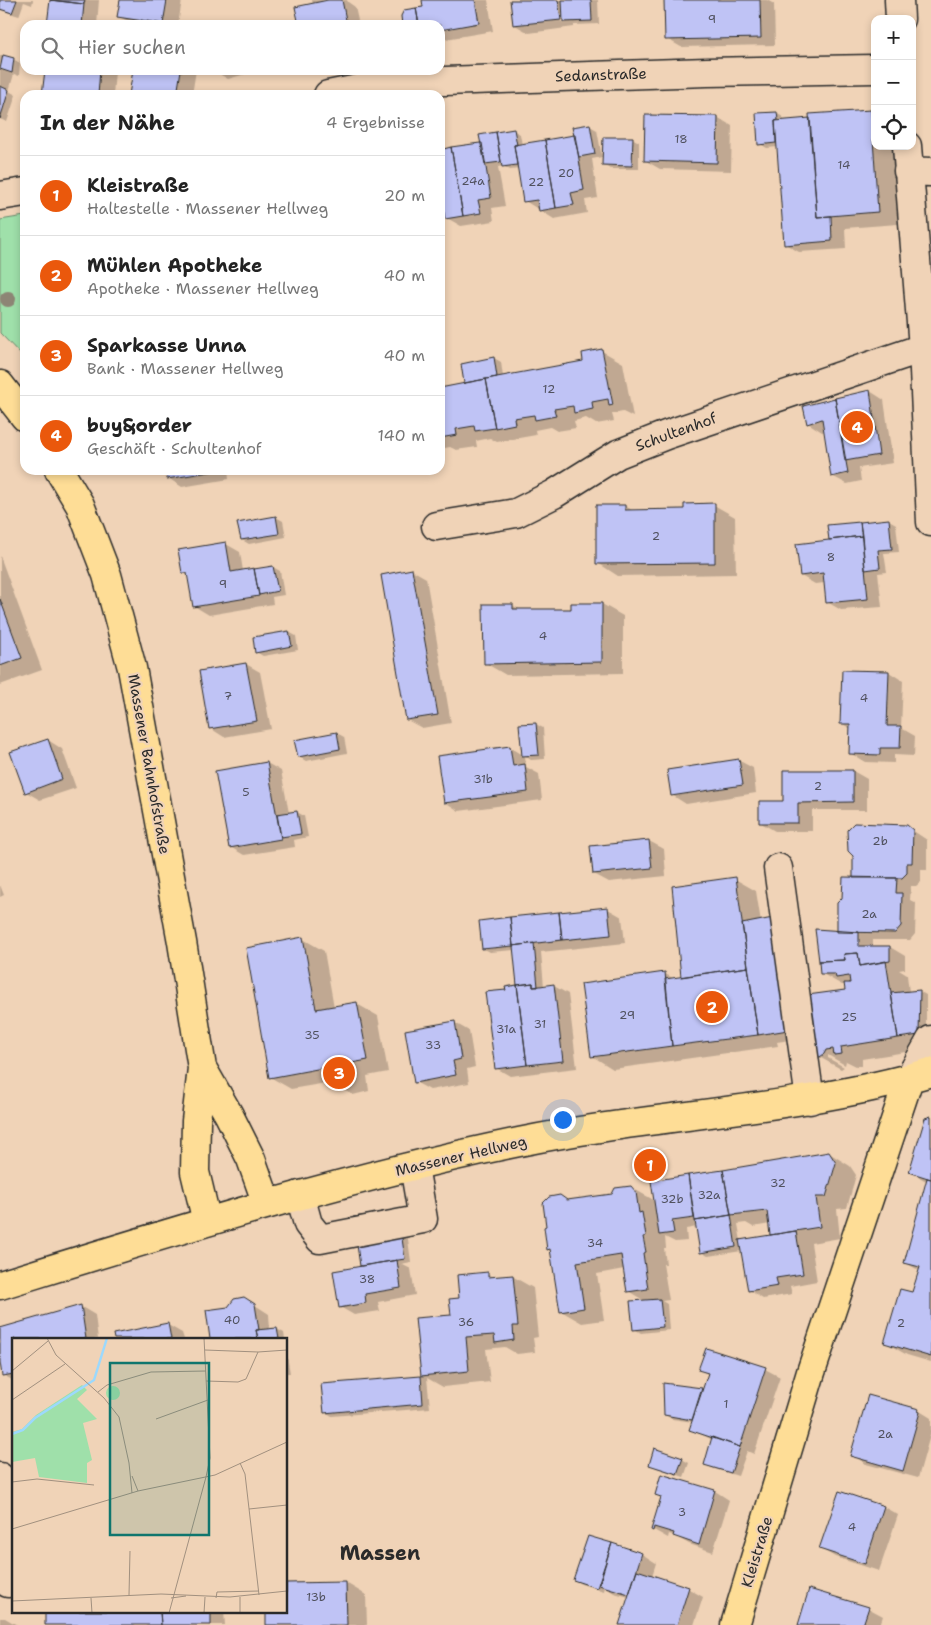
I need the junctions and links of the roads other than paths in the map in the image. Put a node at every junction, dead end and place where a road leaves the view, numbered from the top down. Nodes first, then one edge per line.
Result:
1 (900, 0) edge
2 (900, 15) edge
3 (871, 69) edge
4 (353, 90) edge
5 (915, 163) edge
6 (20, 193) edge
7 (0, 196) edge
8 (923, 348) junction
9 (0, 385) edge
10 (20, 411) edge
11 (63, 475) edge
12 (931, 522) edge
13 (436, 526) dead end
14 (778, 868) dead end
15 (931, 1040) edge
16 (202, 1068) junction
17 (920, 1075) edge
18 (810, 1100) junction
19 (414, 1166) junction
20 (300, 1195) junction
21 (267, 1204) junction
22 (207, 1222) junction
23 (0, 1285) edge
24 (0, 1477) edge
25 (8, 1583) dead end
26 (735, 1625) edge

1 - 2 street
3 - 4 street, Sedanstraße
5 - 8 street
6 - 7 street
8 - 12 street
8 - 13 street, Schultenhof
9 - 10 main road
11 - 16 main road, Massener Bahnhofstraße
14 - 18 street
15 - 17 street
16 - 21 main road, Massener Bahnhofstraße
16 - 22 main road, Massener Bahnhofstraße
17 - 18 main road, Massener Hellweg
17 - 26 main road, Kleistraße
18 - 19 main road, Massener Hellweg
19 - 20 main road, Massener Hellweg
19 - 20 street
20 - 21 main road, Massener Hellweg
21 - 22 main road, Massener Hellweg
22 - 23 main road, Massener Hellweg
24 - 25 street

